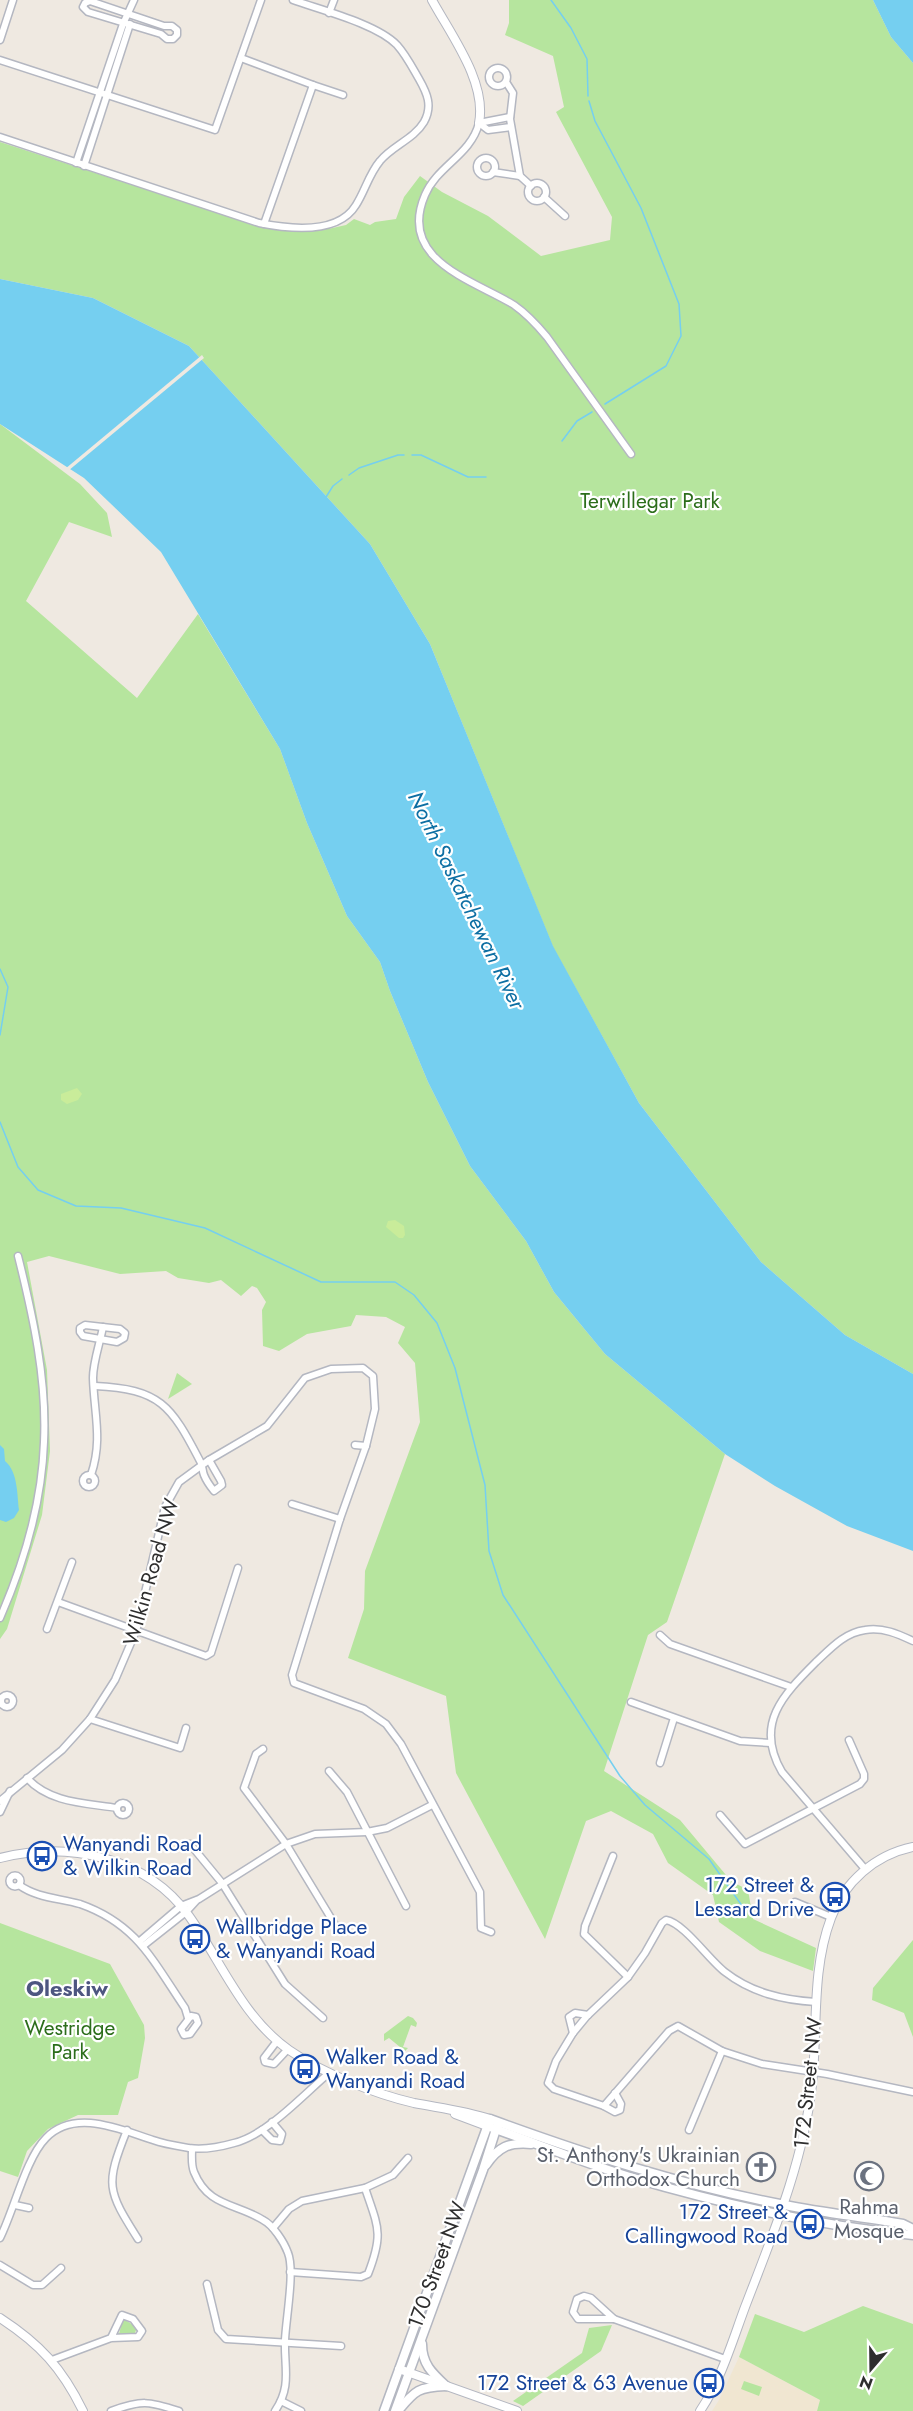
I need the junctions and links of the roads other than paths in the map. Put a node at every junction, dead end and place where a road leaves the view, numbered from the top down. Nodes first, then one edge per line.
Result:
1 (13, 0) edge
2 (134, 0) edge
3 (261, 0) edge
4 (293, 0) edge
5 (334, 0) edge
6 (432, 0) edge
7 (329, 13) junction
8 (129, 15) junction
9 (127, 25) junction
10 (0, 40) edge
11 (241, 58) junction
12 (0, 60) edge
13 (506, 82) dead end
14 (314, 85) junction
15 (104, 95) junction
16 (343, 95) dead end
17 (510, 117) junction
18 (479, 123) junction
19 (511, 127) junction
20 (0, 137) edge
21 (76, 163) junction
22 (84, 166) junction
23 (493, 172) dead end
24 (520, 176) junction
25 (531, 186) junction
26 (544, 197) junction
27 (565, 216) dead end
28 (264, 224) junction
29 (631, 454) dead end
30 (18, 1256) dead end
31 (103, 1327) junction
32 (100, 1340) junction
33 (95, 1386) junction
34 (355, 1445) dead end
35 (366, 1446) junction
36 (209, 1460) junction
37 (202, 1464) junction
38 (91, 1475) dead end
39 (292, 1504) dead end
40 (340, 1519) junction
41 (72, 1562) dead end
42 (238, 1568) dead end
43 (58, 1602) junction
44 (0, 1618) edge
45 (47, 1629) dead end
46 (136, 1631) junction
47 (660, 1635) dead end
48 (913, 1641) edge
49 (791, 1687) junction
50 (631, 1702) dead end
51 (674, 1718) junction
52 (90, 1719) junction
53 (186, 1728) dead end
54 (849, 1740) dead end
55 (771, 1743) junction
56 (263, 1749) dead end
57 (660, 1763) dead end
58 (329, 1771) dead end
59 (27, 1778) junction
60 (432, 1805) junction
61 (1, 1808) edge
62 (117, 1808) dead end
63 (814, 1809) junction
64 (720, 1815) dead end
65 (367, 1832) junction
66 (190, 1844) dead end
67 (286, 1844) junction
68 (913, 1847) edge
69 (0, 1856) edge
70 (613, 1856) dead end
71 (866, 1869) junction
72 (222, 1883) junction
73 (19, 1886) dead end
74 (795, 1902) dead end
75 (406, 1906) dead end
76 (184, 1909) junction
77 (831, 1917) junction
78 (337, 1928) dead end
79 (491, 1932) dead end
80 (141, 1943) junction
81 (628, 1977) junction
82 (816, 2002) junction
83 (588, 2015) junction
84 (188, 2018) dead end
85 (323, 2018) dead end
86 (573, 2033) junction
87 (277, 2041) junction
88 (288, 2049) junction
89 (722, 2051) junction
90 (813, 2072) junction
91 (329, 2073) junction
92 (913, 2092) edge
93 (615, 2093) junction
94 (604, 2106) junction
95 (272, 2122) junction
96 (493, 2124) junction
97 (127, 2130) junction
98 (262, 2130) junction
99 (689, 2130) dead end
100 (547, 2148) junction
101 (192, 2149) junction
102 (408, 2158) dead end
103 (483, 2170) junction
104 (365, 2188) junction
105 (15, 2205) junction
106 (783, 2205) junction
107 (30, 2208) dead end
108 (780, 2214) junction
109 (273, 2228) junction
110 (913, 2229) edge
111 (913, 2235) edge
112 (0, 2238) edge
113 (138, 2239) dead end
114 (0, 2265) edge
115 (61, 2268) dead end
116 (290, 2272) junction
117 (207, 2284) dead end
118 (0, 2318) edge
119 (614, 2319) junction
120 (423, 2335) junction
121 (111, 2338) junction
122 (285, 2343) junction
123 (341, 2346) dead end
124 (725, 2359) junction
125 (52, 2360) junction
126 (399, 2369) junction
127 (409, 2373) junction
128 (446, 2386) junction
129 (281, 2401) junction
130 (83, 2411) edge
131 (111, 2411) edge
132 (179, 2411) edge
133 (275, 2411) edge
134 (301, 2411) edge
135 (384, 2411) edge
136 (397, 2411) edge
137 (517, 2411) edge
138 (700, 2411) edge

1 - 10 street
2 - 8 street
3 - 11 street
4 - 7 street
5 - 7 street
6 - 18 street
7 - 28 street
8 - 9 street
8 - 9 street
8 - 9 street
9 - 15 street
11 - 14 street
11 - 15 street
12 - 15 street
13 - 17 street
14 - 16 street
14 - 28 street
15 - 21 street
15 - 22 street
17 - 18 street
17 - 19 street
18 - 19 street
18 - 29 street
19 - 24 street
20 - 21 street
21 - 22 street
22 - 28 street
23 - 24 street
24 - 25 street
25 - 26 street
25 - 26 street
26 - 27 street
30 - 44 street
31 - 32 street
31 - 32 street
31 - 32 street
32 - 33 street
33 - 37 street
33 - 38 street
34 - 35 street
35 - 36 street, Wilkin Road NW
35 - 40 street
36 - 37 street, Wilkin Road NW
36 - 37 street, Wilkin Road NW
37 - 46 street, Wilkin Road NW
39 - 40 street
40 - 60 street
41 - 43 street
42 - 46 street
43 - 45 street
43 - 46 street
46 - 52 street, Wilkin Road NW
47 - 49 street
48 - 49 street
49 - 55 street
50 - 51 street
51 - 55 street
51 - 57 street
52 - 53 street
52 - 59 street, Wilkin Road NW
54 - 63 street
55 - 63 street
56 - 67 street
58 - 65 street
59 - 61 street, Wilkin Road NW
59 - 62 street
60 - 65 street
60 - 79 street
63 - 64 street
63 - 71 street
65 - 67 street
65 - 75 street
66 - 72 street
67 - 72 street
67 - 78 street
68 - 71 street, 172 Street NW
69 - 76 street
70 - 81 street
71 - 77 street, 172 Street NW
72 - 76 street
72 - 85 street
73 - 80 street
74 - 77 street
76 - 80 street
76 - 87 street
77 - 82 street, 172 Street NW
80 - 84 street
81 - 82 street
81 - 83 street
82 - 90 street, 172 Street NW
83 - 86 street
83 - 86 street
86 - 94 street
87 - 88 street
87 - 88 street
88 - 91 street
89 - 90 street
89 - 93 street
89 - 99 street
90 - 92 street
90 - 106 street, 172 Street NW
91 - 95 street
91 - 96 street
93 - 94 street
93 - 94 street
95 - 98 street
95 - 98 street
96 - 100 main road
96 - 103 main road, 170 Street NW
96 - 106 main road
96 - 126 main road, 170 Street NW
97 - 101 street
97 - 105 street
97 - 113 street
98 - 101 street
100 - 103 main road
100 - 108 main road
101 - 109 street
102 - 104 street
103 - 120 main road, 170 Street NW
104 - 109 street
104 - 116 street
105 - 107 street
105 - 112 street
106 - 108 street, 172 Street NW
106 - 110 main road
108 - 111 main road
108 - 124 street, 172 Street NW
109 - 116 street
114 - 115 street
116 - 122 street
117 - 122 street
118 - 125 street
119 - 119 street
119 - 124 street
120 - 127 main road, 170 Street NW
120 - 128 main road
121 - 121 street
121 - 125 street
122 - 123 street
122 - 129 street
124 - 138 street, 172 Street NW
125 - 130 street
126 - 127 street
126 - 135 main road, 170 Street NW
127 - 128 street
127 - 136 main road, 170 Street NW
128 - 136 main road
128 - 137 street
129 - 133 street
129 - 134 street
131 - 132 street

